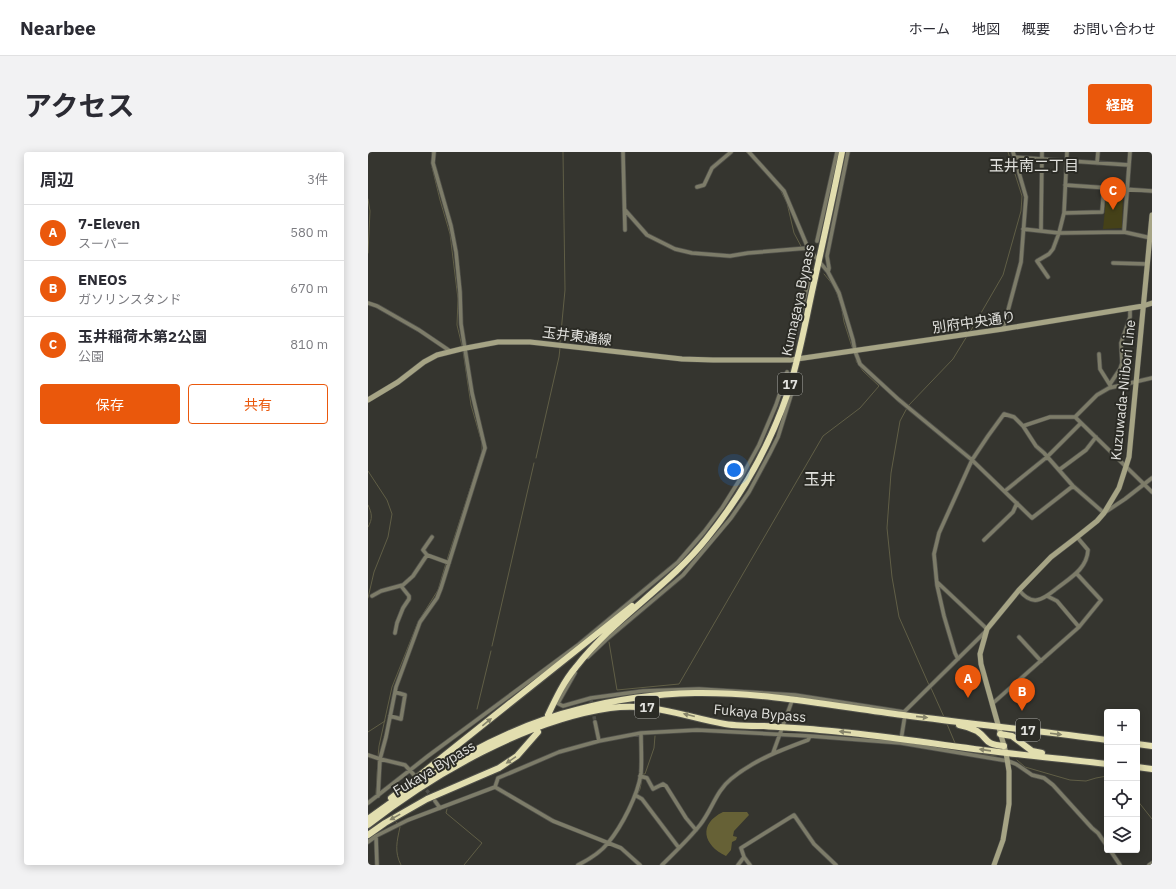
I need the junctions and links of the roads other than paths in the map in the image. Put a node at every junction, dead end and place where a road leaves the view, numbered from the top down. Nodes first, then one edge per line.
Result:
1 (434, 152) edge
2 (623, 152) edge
3 (731, 152) edge
4 (749, 152) edge
5 (837, 152) edge
6 (842, 152) edge
7 (848, 152) edge
8 (1012, 152) edge
9 (1042, 152) edge
10 (1067, 152) edge
11 (1098, 152) edge
12 (1130, 152) edge
13 (1014, 156) junction
14 (1042, 158) junction
15 (1066, 160) junction
16 (1097, 162) junction
17 (1129, 165) junction
18 (1065, 185) junction
19 (697, 187) dead end
20 (1104, 188) junction
21 (1127, 189) junction
22 (1152, 191) edge
23 (625, 210) junction
24 (827, 210) junction
25 (1064, 213) junction
26 (1152, 215) edge
27 (1023, 229) junction
28 (625, 230) dead end
29 (1040, 230) junction
30 (1124, 232) junction
31 (1059, 233) junction
32 (1151, 240) edge
33 (818, 241) dead end
34 (808, 248) junction
35 (819, 260) junction
36 (1113, 264) dead end
37 (1147, 264) junction
38 (811, 271) dead end
39 (828, 272) junction
40 (1048, 277) dead end
41 (811, 294) junction
42 (368, 303) edge
43 (1152, 303) edge
44 (1144, 306) junction
45 (1130, 308) junction
46 (1003, 330) junction
47 (793, 345) dead end
48 (464, 348) junction
49 (450, 351) junction
50 (855, 351) junction
51 (1099, 354) dead end
52 (798, 359) junction
53 (787, 372) dead end
54 (798, 376) dead end
55 (1152, 378) edge
56 (1136, 382) junction
57 (1109, 386) junction
58 (368, 400) edge
59 (1075, 417) junction
60 (1082, 423) junction
61 (1024, 426) junction
62 (1096, 437) junction
63 (762, 446) junction
64 (772, 451) junction
65 (1047, 457) junction
66 (972, 460) junction
67 (1127, 467) junction
68 (1059, 470) junction
69 (1152, 478) edge
70 (1145, 484) junction
71 (1073, 486) junction
72 (1005, 492) junction
73 (1152, 492) edge
74 (1017, 503) junction
75 (727, 513) junction
76 (1104, 513) junction
77 (432, 537) dead end
78 (1077, 537) junction
79 (984, 540) dead end
80 (427, 555) junction
81 (447, 562) junction
82 (1077, 574) junction
83 (937, 581) junction
84 (664, 582) junction
85 (401, 586) junction
86 (1019, 590) junction
87 (372, 596) dead end
88 (1047, 596) junction
89 (1079, 627) junction
90 (986, 630) junction
91 (395, 633) dead end
92 (1019, 637) dead end
93 (579, 646) junction
94 (584, 659) junction
95 (958, 659) junction
96 (1041, 660) junction
97 (395, 692) junction
98 (793, 697) junction
99 (556, 703) junction
100 (992, 704) junction
101 (905, 714) junction
102 (548, 715) dead end
103 (390, 716) junction
104 (947, 720) junction
105 (595, 722) tunnel mouth
106 (998, 726) junction
107 (783, 727) junction
108 (538, 732) dead end
109 (641, 733) junction
110 (780, 734) junction
111 (1000, 734) junction
112 (810, 736) junction
113 (599, 740) junction
114 (1104, 740) edge
115 (901, 741) junction
116 (1140, 744) edge
117 (1004, 746) junction
118 (1152, 746) edge
119 (773, 753) junction
120 (1006, 753) junction
121 (368, 755) edge
122 (1046, 757) junction
123 (380, 759) junction
124 (1008, 761) junction
125 (1104, 764) edge
126 (1140, 767) edge
127 (1152, 769) edge
128 (410, 770) junction
129 (415, 776) dead end
130 (640, 776) junction
131 (495, 787) junction
132 (635, 795) junction
133 (378, 796) junction
134 (435, 802) tunnel mouth
135 (368, 804) edge
136 (440, 808) junction
137 (368, 816) edge
138 (369, 824) edge
139 (696, 830) junction
140 (368, 835) edge
141 (376, 836) junction
142 (368, 842) edge
143 (1104, 842) edge
144 (608, 844) junction
145 (679, 848) junction
146 (1112, 853) edge
147 (744, 857) junction
148 (1152, 863) edge
149 (377, 865) edge
150 (578, 865) edge
151 (640, 865) edge
152 (662, 865) edge
153 (738, 865) edge
154 (750, 865) edge
155 (836, 865) edge
156 (994, 865) edge
157 (1120, 865) edge
158 (1149, 865) edge

1 - 48 street
2 - 23 street
3 - 19 street
4 - 34 street
5 - 24 street
6 - 24 highway, Kumagaya Bypass / 17
7 - 39 street
8 - 13 street
9 - 14 street
10 - 15 street
11 - 16 street
12 - 17 street
13 - 14 street
13 - 27 street
14 - 15 street
14 - 29 street
15 - 16 street
15 - 18 street
16 - 17 street
17 - 21 street
18 - 20 street
18 - 25 street
20 - 21 street
20 - 25 street
21 - 22 street
21 - 30 street
23 - 28 street
23 - 34 street
24 - 33 street
24 - 35 highway, Kumagaya Bypass / 17
25 - 31 street
26 - 32 street, Kuzuwada-Niibori Line
27 - 29 street
27 - 46 street
29 - 31 street
30 - 31 street
30 - 32 street
31 - 40 street
32 - 37 street, Kuzuwada-Niibori Line
34 - 35 street
35 - 39 street
35 - 41 highway, Kumagaya Bypass / 17
36 - 37 street
37 - 44 street, Kuzuwada-Niibori Line
38 - 41 street
39 - 50 street
41 - 47 street
41 - 52 highway, Kumagaya Bypass / 17
42 - 49 street
43 - 44 street, 別府中央通り
44 - 45 street, 別府中央通り
44 - 56 street, Kuzuwada-Niibori Line
45 - 46 street, 別府中央通り
45 - 57 street
46 - 50 street, 別府中央通り
48 - 49 street, 玉井東通線
48 - 52 street, 玉井東通線
48 - 81 street
49 - 58 street, 玉井東通線
50 - 52 street, 別府中央通り
50 - 66 street
51 - 57 street
52 - 63 highway, Kumagaya Bypass / 17
53 - 63 street
54 - 64 street
55 - 56 street
56 - 57 street
56 - 67 street, Kuzuwada-Niibori Line
57 - 59 street
59 - 60 street
59 - 61 street
60 - 62 street
60 - 65 street
61 - 65 street
61 - 66 street
62 - 67 street
62 - 68 street
63 - 64 street
63 - 75 highway, Kumagaya Bypass / 17
64 - 75 street
65 - 68 street
65 - 72 street
66 - 72 street
66 - 83 street
67 - 70 street
67 - 76 street, Kuzuwada-Niibori Line
68 - 71 street
69 - 70 street
70 - 73 street
70 - 76 street
71 - 74 street
71 - 76 street
72 - 74 street
74 - 79 street
75 - 84 highway, Kumagaya Bypass / 17
75 - 93 street
75 - 94 street
76 - 78 street, Kuzuwada-Niibori Line
77 - 80 street
78 - 82 street
78 - 86 street, Kuzuwada-Niibori Line
80 - 81 street
80 - 85 street
81 - 97 street
82 - 88 street
82 - 89 street
83 - 90 street
83 - 95 street
84 - 93 highway, 17
84 - 94 highway, 17
85 - 87 street
85 - 91 street
86 - 88 street
86 - 90 street, Kuzuwada-Niibori Line
88 - 89 street
89 - 96 street
90 - 95 street
90 - 100 street, Kuzuwada-Niibori Line
92 - 96 street
93 - 128 street
137 -> 93 highway, 17
94 - 99 highway, 17
95 - 101 street
96 - 100 street
97 - 103 street
97 - 103 street
98 - 99 street
98 - 101 highway, Fukaya Bypass / 17
98 - 107 street
98 - 138 highway, Fukaya Bypass / 17
99 - 102 highway, 17
100 - 106 street, Kuzuwada-Niibori Line
101 -> 104 highway, Fukaya Bypass / 17
101 - 115 street
103 - 123 street
104 - 106 highway, Fukaya Bypass / 17
104 - 117 highway
105 - 113 street
106 - 111 street, Kuzuwada-Niibori Line
106 -> 114 highway, Fukaya Bypass / 17
107 - 110 street
115 -> 107 highway, Fukaya Bypass / 17
107 -> 138 highway, Fukaya Bypass / 17
108 -> 140 highway
109 - 110 street
109 - 113 street
109 - 130 street
110 - 112 street
110 - 119 street
111 - 117 street, Kuzuwada-Niibori Line
111 - 122 highway
112 - 115 street
112 - 119 street
113 - 131 street
120 -> 115 highway, Fukaya Bypass / 17
115 - 124 street
116 - 118 highway
117 - 120 street, Kuzuwada-Niibori Line
119 - 139 street
120 - 122 highway, Fukaya Bypass / 17
120 - 124 street, Kuzuwada-Niibori Line
121 - 123 street
122 - 125 highway, Fukaya Bypass / 17
123 - 128 street
123 - 133 street
124 - 143 street
124 - 156 street, Kuzuwada-Niibori Line
126 - 127 highway
128 - 129 street
128 - 133 street
130 - 132 street
130 - 139 street
131 - 136 street
131 - 144 street
132 - 144 street
132 - 145 street
133 - 135 street
134 - 136 street
136 - 141 street
139 - 145 street
141 - 142 street
141 - 149 street
144 - 150 street
144 - 151 street
145 - 152 street
146 - 157 street
147 - 153 street
147 - 154 street
147 - 155 street
148 - 158 street

